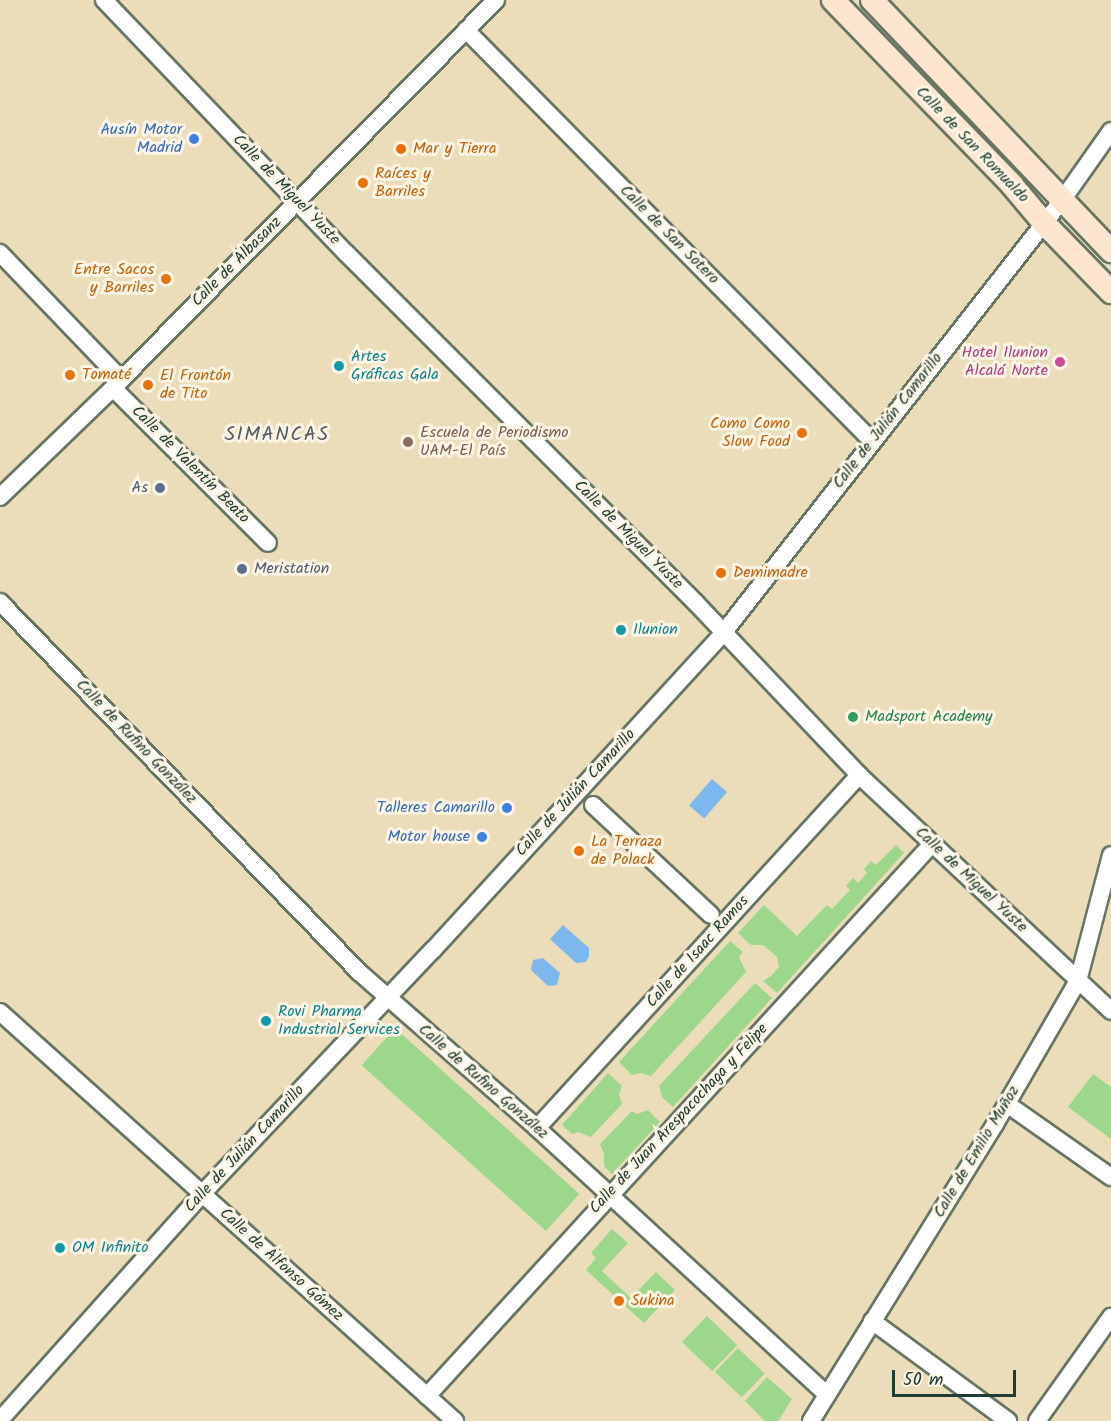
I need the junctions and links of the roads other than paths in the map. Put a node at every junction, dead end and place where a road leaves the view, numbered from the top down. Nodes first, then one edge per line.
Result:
1 (104, 0) edge
2 (496, 0) edge
3 (832, 0) edge
4 (872, 0) edge
5 (466, 30) junction
6 (1111, 131) edge
7 (1063, 199) junction
8 (296, 202) junction
9 (1043, 222) junction
10 (1111, 251) edge
11 (0, 253) edge
12 (1111, 292) edge
13 (117, 383) junction
14 (872, 441) junction
15 (0, 497) edge
16 (268, 543) dead end
17 (0, 602) edge
18 (724, 632) junction
19 (859, 775) junction
20 (592, 806) dead end
21 (932, 844) junction
22 (1111, 855) edge
23 (711, 915) dead end
24 (1078, 981) junction
25 (388, 997) junction
26 (1111, 1011) edge
27 (0, 1012) edge
28 (1007, 1104) junction
29 (537, 1128) junction
30 (1111, 1177) edge
31 (610, 1194) junction
32 (201, 1195) junction
33 (1111, 1317) edge
34 (872, 1321) junction
35 (827, 1395) junction
36 (427, 1396) junction
37 (0, 1420) edge
38 (454, 1421) edge
39 (811, 1421) edge
40 (1008, 1421) edge
41 (1037, 1421) edge

1 - 8 street, Calle de Miguel Yuste
2 - 5 street, Calle de Albasanz
3 - 9 main road, Calle de San Romualdo
4 - 7 main road, Calle de San Romualdo
5 - 8 street, Calle de Albasanz
5 - 14 street, Calle de San Sotero
6 - 7 street, Calle de Julián Camarillo
7 - 9 street, Calle de Julián Camarillo
7 - 10 main road, Calle de San Romualdo
8 - 13 street, Calle de Albasanz
8 - 18 street, Calle de Miguel Yuste
9 - 12 main road, Calle de San Romualdo
9 - 14 street, Calle de Julián Camarillo
11 - 13 street, Calle de Valentín Beato
13 - 15 street, Calle de Albasanz
13 - 16 street, Calle de Valentín Beato
14 - 18 street, Calle de Julián Camarillo
17 - 25 street, Calle de Rufino González
18 - 19 street, Calle de Miguel Yuste
18 - 25 street, Calle de Julián Camarillo
19 - 21 street, Calle de Miguel Yuste
19 - 29 street, Calle de Isaac Ramos
20 - 23 street
21 - 24 street, Calle de Miguel Yuste
21 - 31 street, Calle de Juan Arespacochaga y Felipe
22 - 24 street, Calle de Emilio Muñoz
24 - 26 street, Calle de Miguel Yuste
24 - 28 street, Calle de Emilio Muñoz
25 - 29 street, Calle de Rufino González
25 - 32 street, Calle de Julián Camarillo
27 - 32 street, Calle de Alfonso Gómez
28 - 30 street
28 - 34 street, Calle de Emilio Muñoz
29 - 31 street, Calle de Rufino González
31 - 35 street, Calle de Rufino González
31 - 36 street, Calle de Juan Arespacochaga y Felipe
32 - 36 street, Calle de Alfonso Gómez
32 - 37 street, Calle de Julián Camarillo
33 - 41 street
34 - 35 street, Calle de Emilio Muñoz
34 - 40 street
35 - 39 street, Calle de Emilio Muñoz
36 - 38 street, Calle de Alfonso Gómez

